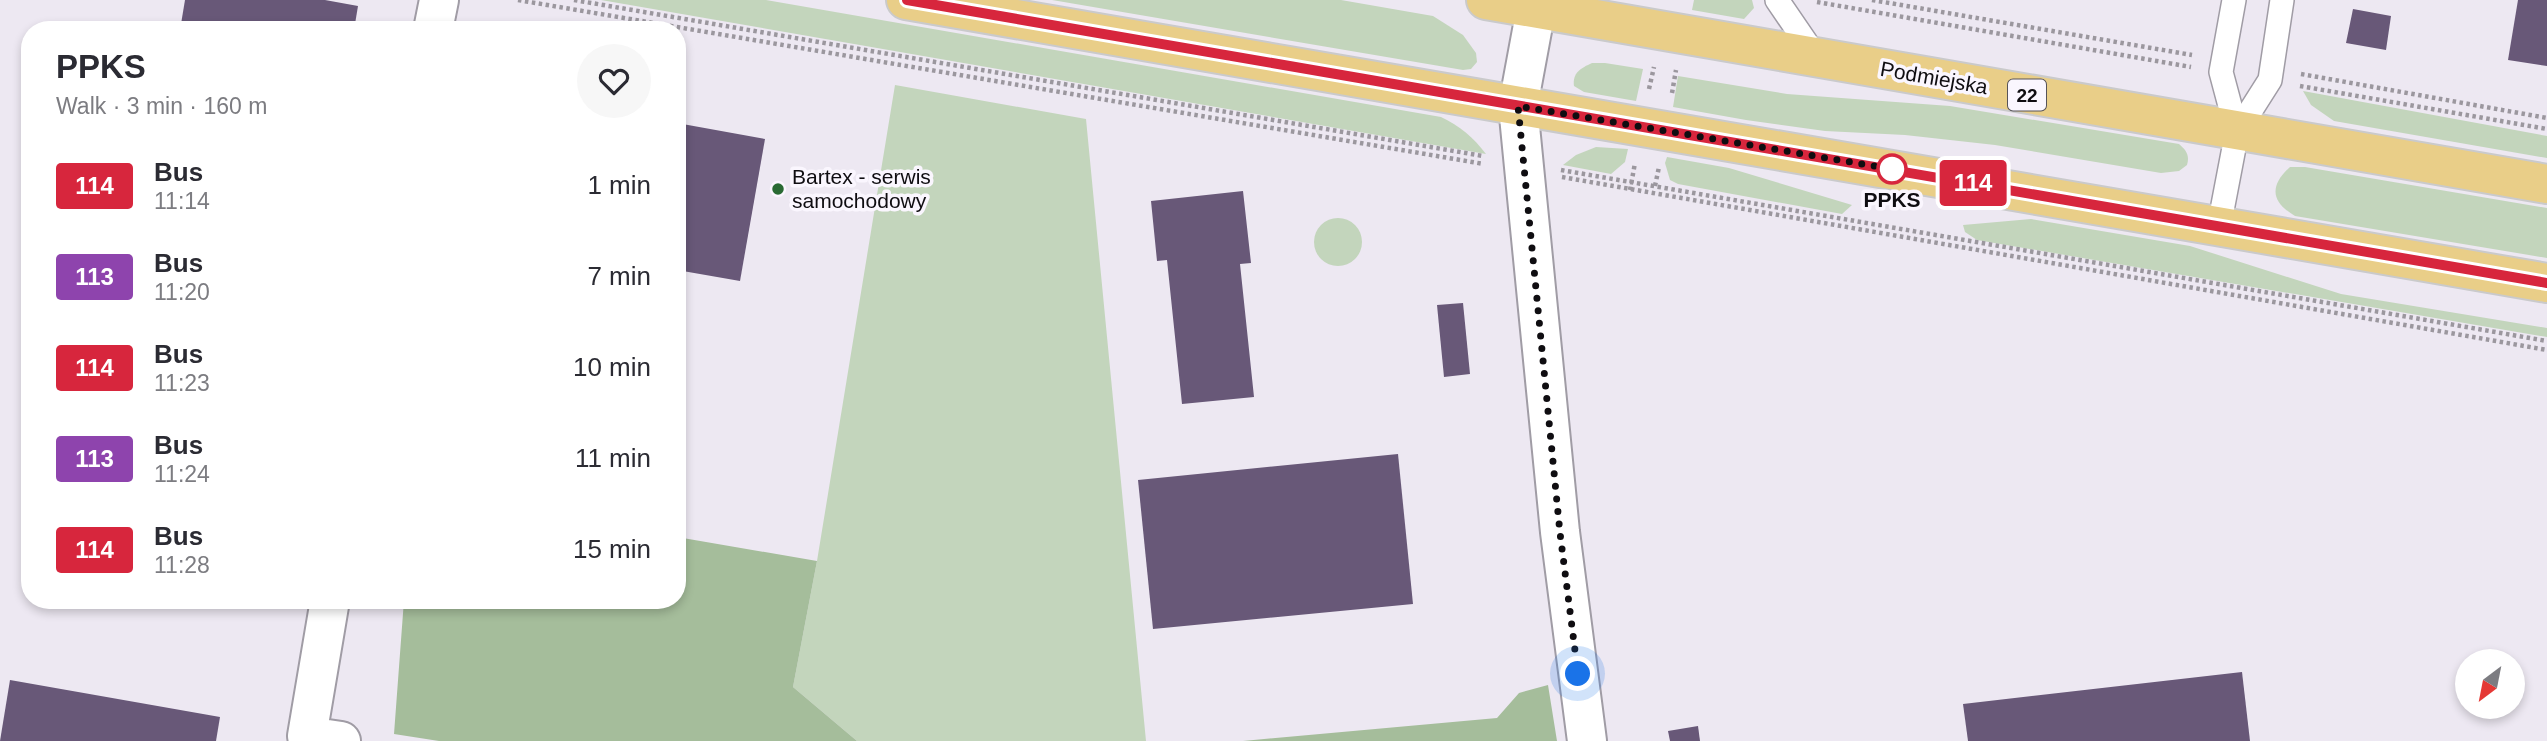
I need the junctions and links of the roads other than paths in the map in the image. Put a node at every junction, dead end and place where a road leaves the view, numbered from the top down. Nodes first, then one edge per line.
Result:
1 (439, 0) edge
2 (906, 0) edge
3 (1486, 0) edge
4 (1777, 0) edge
5 (2234, 0) edge
6 (2282, 0) edge
7 (1536, 9) junction
8 (435, 21) edge
9 (1816, 57) junction
10 (1518, 106) junction
11 (2237, 132) junction
12 (2547, 184) edge
13 (2219, 226) junction
14 (2547, 283) edge
15 (328, 609) edge
16 (341, 741) edge
17 (1587, 741) edge

1 - 8 street
2 - 10 main road
3 - 7 main road, Podmiejska / 22
4 - 9 lane
5 - 11 lane
6 - 11 lane
7 - 9 main road, Podmiejska / 22
7 - 10 street
9 - 11 main road, Podmiejska / 22
10 - 13 main road
10 - 17 street
11 - 12 main road, Podmiejska / 22
11 - 13 lane
13 - 14 main road
15 - 16 street

